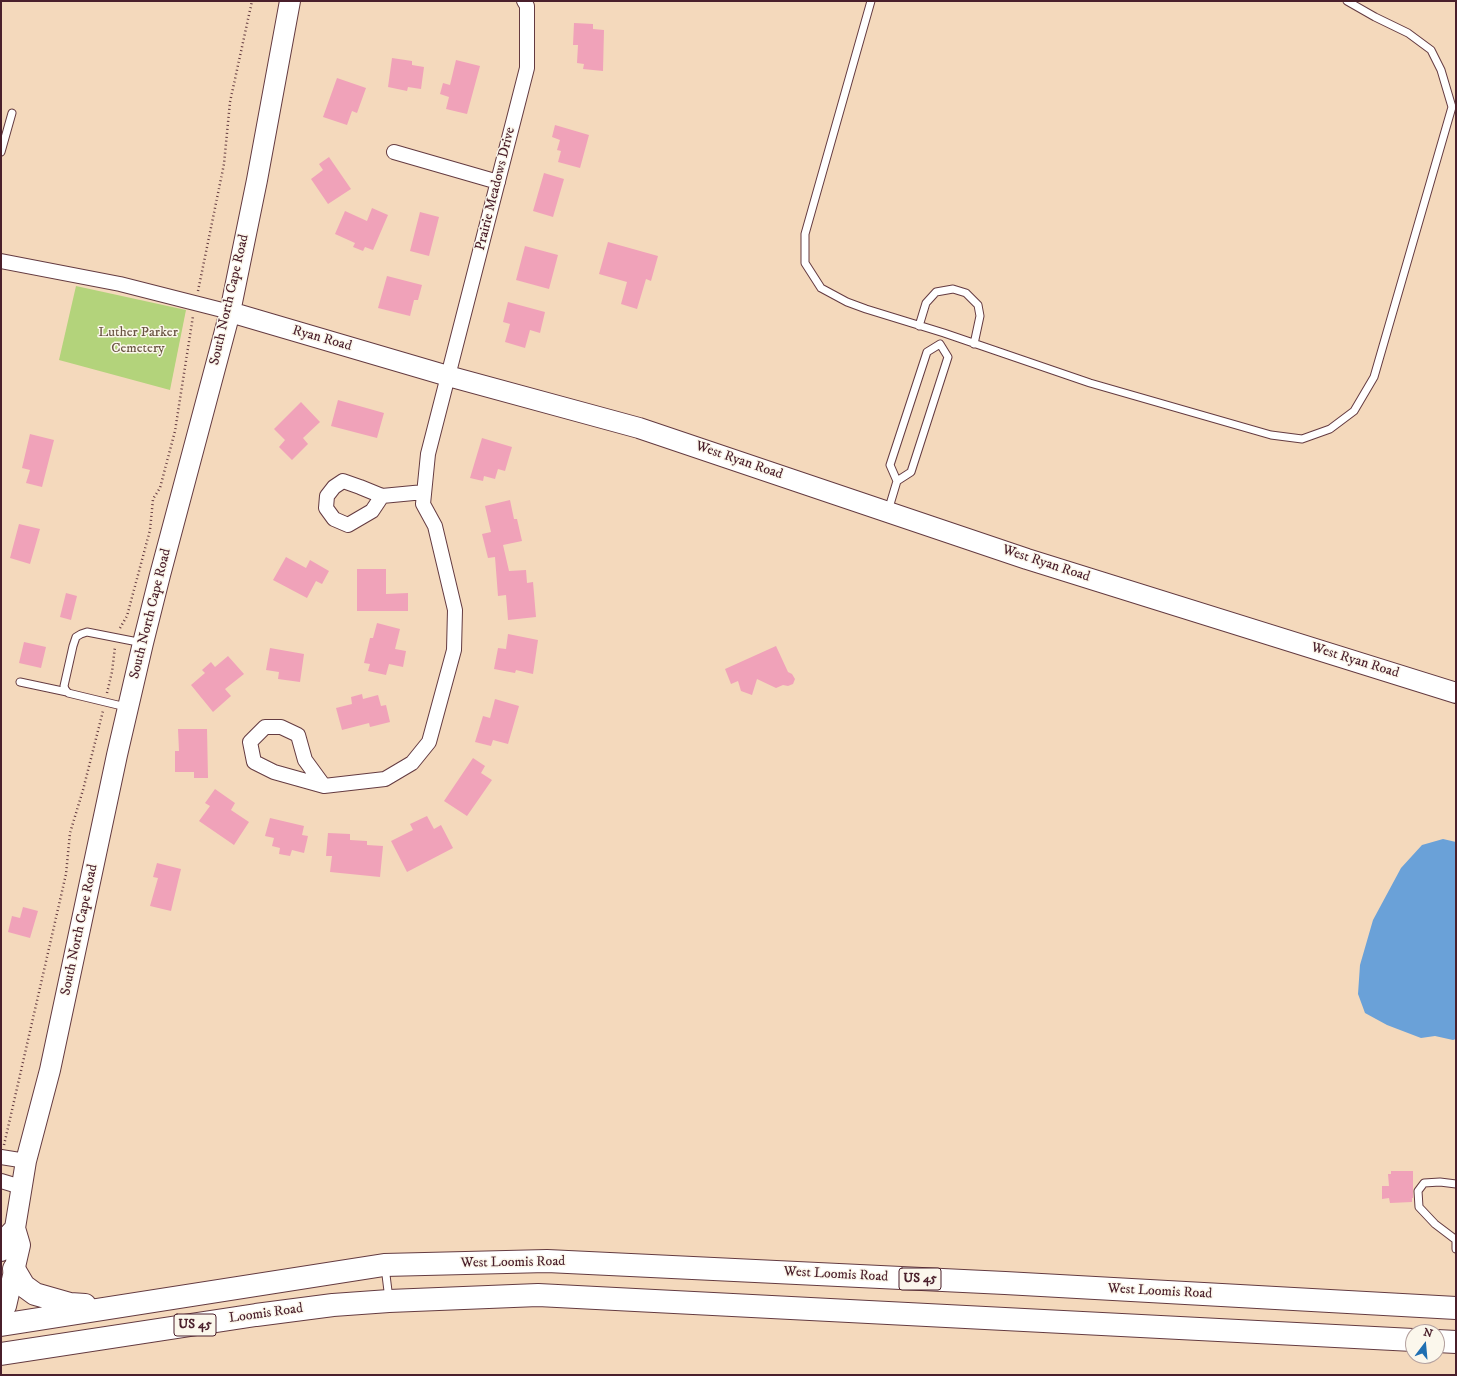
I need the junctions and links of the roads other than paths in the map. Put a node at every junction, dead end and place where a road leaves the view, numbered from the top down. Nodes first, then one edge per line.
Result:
1 (290, 1) edge
2 (524, 1) edge
3 (871, 1) edge
4 (1347, 1) edge
5 (12, 113) dead end
6 (1, 152) edge
7 (394, 152) dead end
8 (498, 182) junction
9 (1, 261) edge
10 (230, 312) junction
11 (919, 326) junction
12 (944, 334) junction
13 (940, 344) junction
14 (974, 344) junction
15 (448, 376) junction
16 (639, 428) joint
17 (897, 481) junction
18 (424, 492) junction
19 (382, 496) dead end
20 (888, 512) junction
21 (143, 643) junction
22 (20, 682) dead end
23 (67, 692) junction
24 (1456, 693) edge
25 (128, 707) junction
26 (324, 786) junction
27 (1, 1157) edge
28 (26, 1161) junction
29 (1, 1182) edge
30 (1456, 1184) edge
31 (21, 1187) junction
32 (15, 1228) junction
33 (1456, 1240) edge
34 (1456, 1249) edge
35 (1, 1251) edge
36 (384, 1265) junction
37 (14, 1269) junction
38 (389, 1300) junction
39 (110, 1307) junction
40 (1456, 1308) edge
41 (1, 1313) edge
42 (1, 1325) edge
43 (1405, 1340) edge
44 (1445, 1341) edge
45 (1456, 1342) edge
46 (1, 1354) edge

1 - 10 main road, South North Cape Road
2 - 8 street, Prairie Meadows Drive
3 - 11 lane
4 - 14 lane
5 - 6 lane
7 - 8 street
8 - 15 street, Prairie Meadows Drive
9 - 10 street, Ryan Road
10 - 15 main road, Ryan Road
10 - 21 main road, South North Cape Road
11 - 12 lane
11 - 14 lane
12 - 13 lane
12 - 14 lane
13 - 17 lane
13 - 17 lane
15 - 16 main road, Ryan Road
15 - 18 street, Prairie Meadows Drive
16 - 20 main road, West Ryan Road
17 - 20 lane
18 - 19 street
18 - 26 street, Prairie Meadows Drive
20 - 24 main road, West Ryan Road
21 - 23 lane
21 - 25 main road, South North Cape Road
22 - 23 lane
23 - 25 lane
25 - 28 main road, South North Cape Road
26 - 26 street
27 - 28 street
28 - 31 main road, South North Cape Road
29 - 31 street
30 - 33 lane
31 - 32 main road, South North Cape Road
32 - 35 main road
32 - 37 main road, South North Cape Road
33 - 34 lane
36 - 38 lane
36 - 39 main road, US 45
36 - 40 main road, West Loomis Road / US 45
37 - 39 main road
37 - 41 main road, South North Cape Road
38 - 43 main road, US 45
38 - 46 main road, Loomis Road / US 45
39 - 42 main road, US 45
44 - 45 main road

